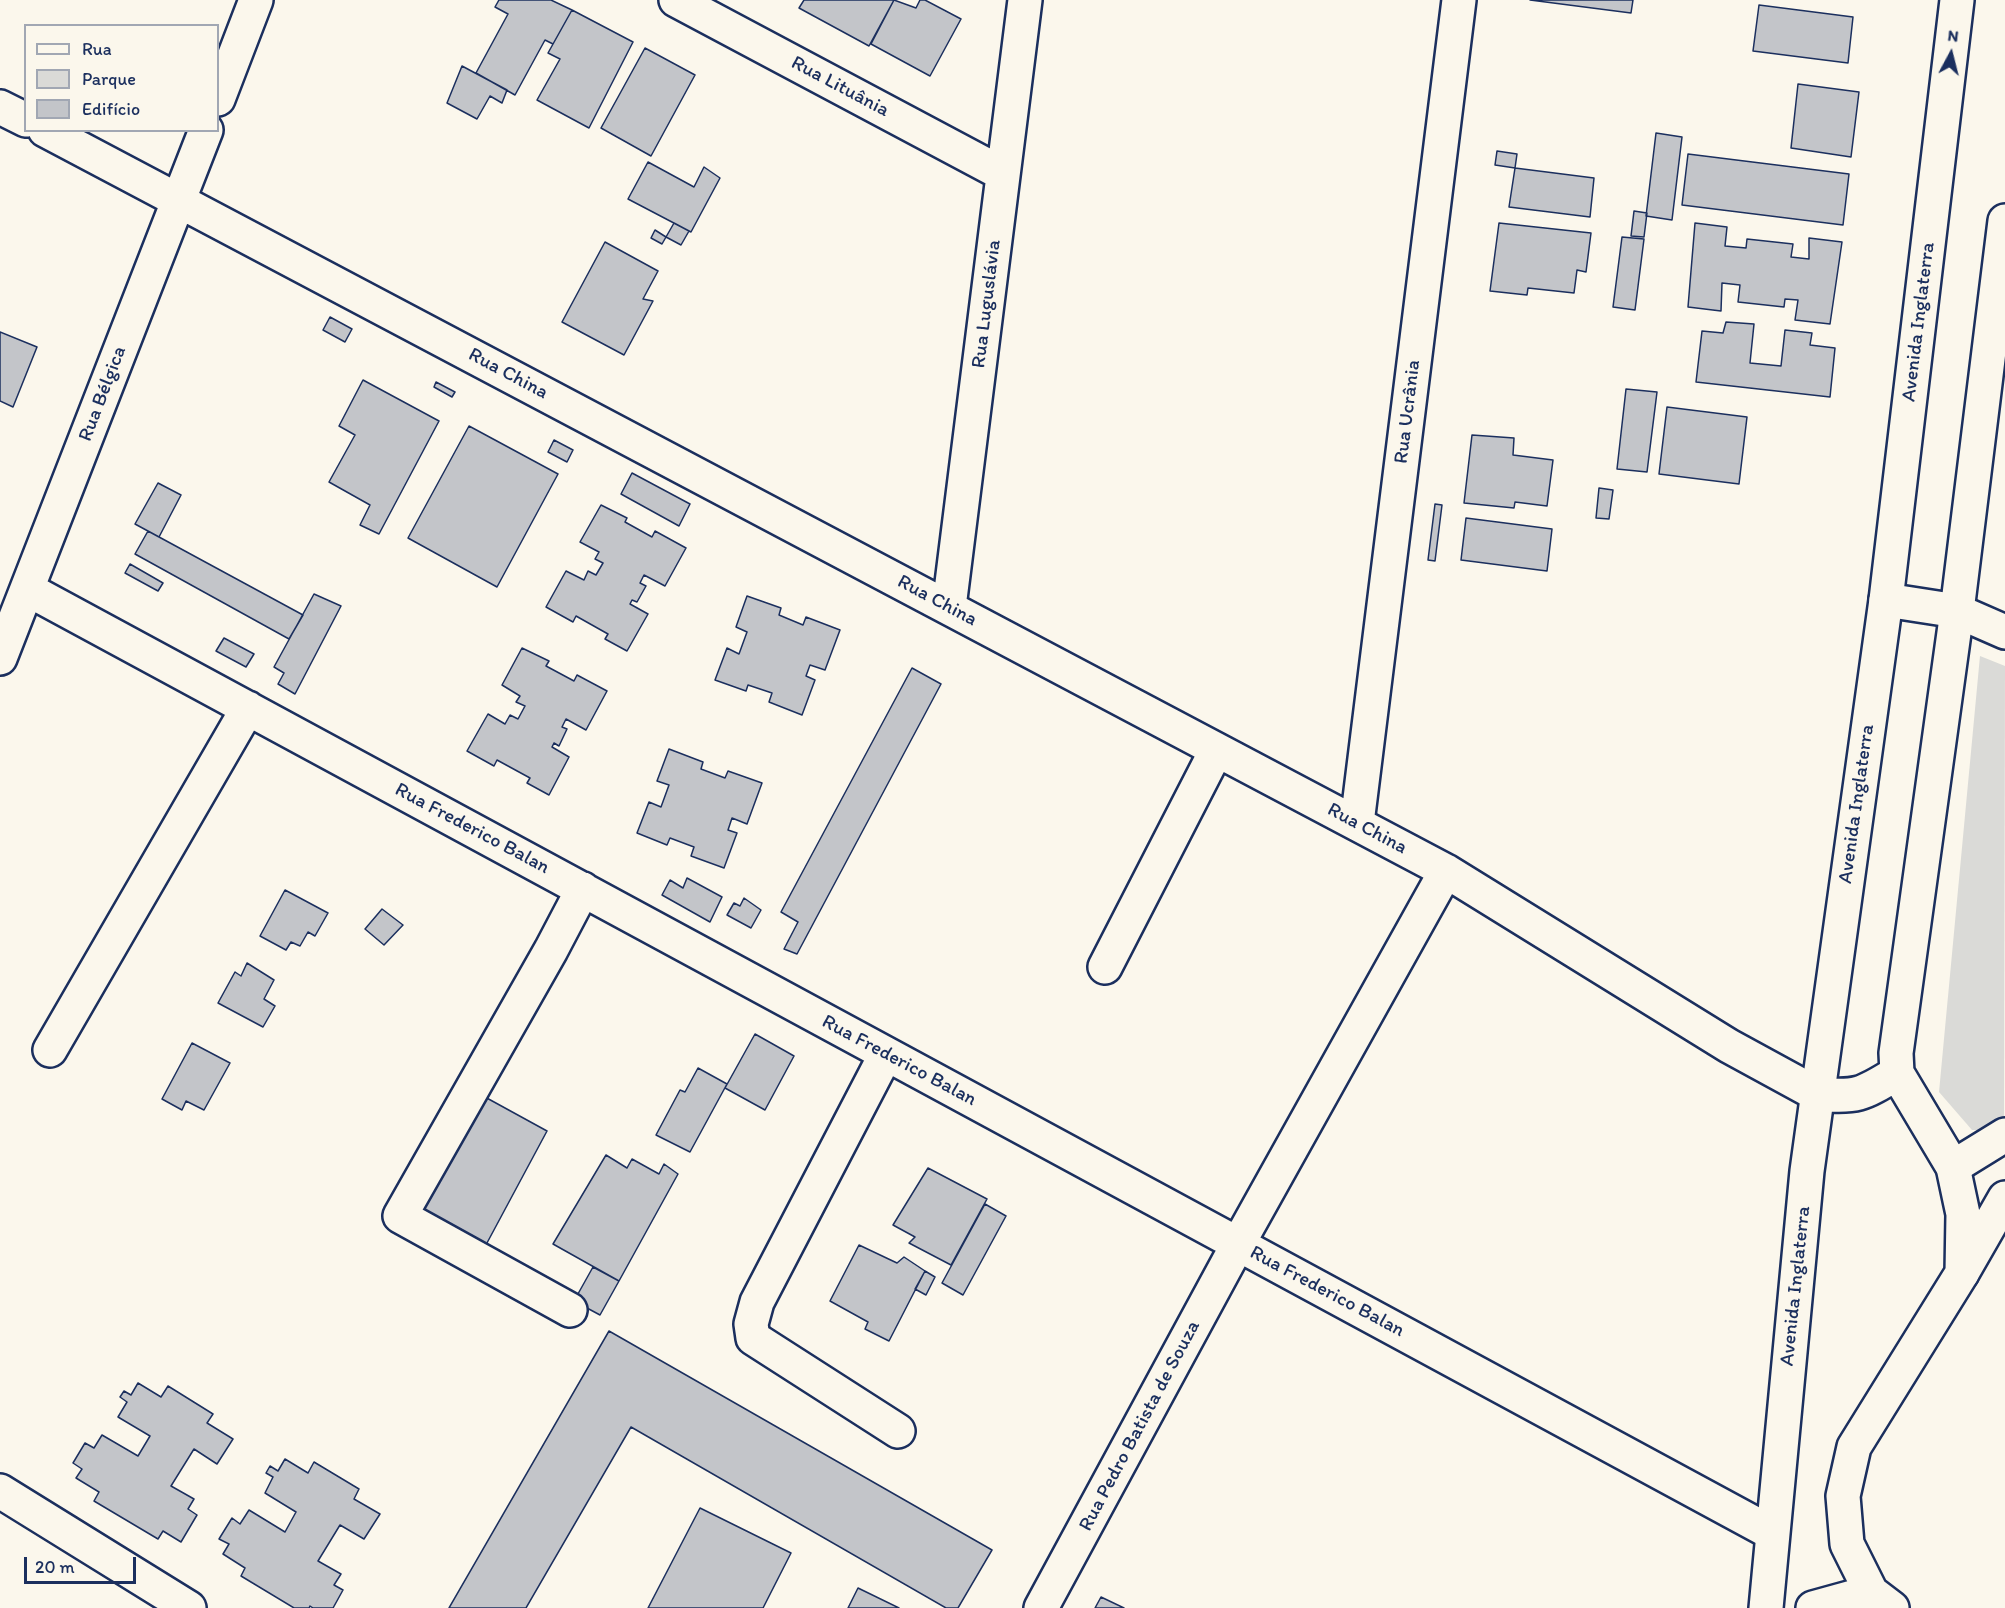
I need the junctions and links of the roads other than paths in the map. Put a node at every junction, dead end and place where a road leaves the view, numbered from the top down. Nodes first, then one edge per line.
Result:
1 (256, 0) edge
2 (676, 0) edge
3 (1025, 0) edge
4 (1459, 0) edge
5 (1957, 0) edge
6 (219, 96) edge
7 (0, 106) edge
8 (24, 119) edge
9 (49, 132) edge
10 (205, 132) edge
11 (1003, 174) junction
12 (178, 201) junction
13 (2005, 221) edge
14 (27, 589) junction
15 (1886, 600) junction
16 (949, 607) junction
17 (1957, 611) junction
18 (2005, 632) edge
19 (0, 658) edge
20 (248, 708) junction
21 (1216, 751) junction
22 (1357, 823) junction
23 (1446, 871) junction
24 (583, 889) junction
25 (1105, 967) dead end
26 (50, 1050) dead end
27 (886, 1054) junction
28 (1898, 1073) junction
29 (1817, 1094) junction
30 (2005, 1135) edge
31 (1953, 1167) junction
32 (2005, 1198) edge
33 (1238, 1244) junction
34 (1962, 1273) junction
35 (570, 1310) dead end
36 (898, 1431) dead end
37 (0, 1491) edge
38 (1772, 1533) junction
39 (1882, 1600) edge
40 (189, 1608) edge
41 (1041, 1608) edge
42 (1766, 1608) edge
43 (1813, 1608) edge

1 - 6 street
2 - 11 street, Rua Lituânia
3 - 11 street, Rua Luguslávia
4 - 22 street, Rua Ucrânia
5 - 15 street, Avenida Inglaterra
7 - 8 street
9 - 12 street, Rua China
10 - 12 street, Rua Bélgica
11 - 16 street, Rua Luguslávia
12 - 14 street, Rua Bélgica
12 - 16 street, Rua China
13 - 17 street
14 - 19 street, Rua Bélgica
14 - 20 street, Rua Frederico Balan
15 - 17 street
15 - 29 street, Avenida Inglaterra
16 - 21 street, Rua China
17 - 18 street
17 - 28 street
20 - 24 street, Rua Frederico Balan
20 - 26 street
21 - 22 street, Rua China
21 - 25 street
22 - 23 street, Rua China
23 - 29 street, Rua China
23 - 33 street, Rua Pedro Batista de Souza
24 - 27 street, Rua Frederico Balan
24 - 35 street
27 - 33 street, Rua Frederico Balan
27 - 36 street
28 - 29 street
28 - 31 street
29 - 38 street, Avenida Inglaterra
30 - 31 street
31 - 34 street
32 - 34 street
33 - 38 street, Rua Frederico Balan
33 - 41 street, Rua Pedro Batista de Souza
34 - 39 street
37 - 40 street
38 - 42 street, Avenida Inglaterra
39 - 43 street

